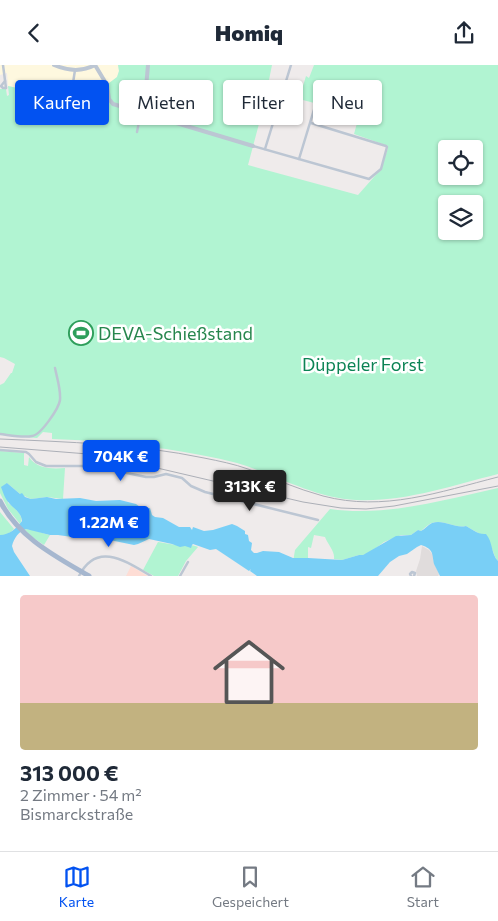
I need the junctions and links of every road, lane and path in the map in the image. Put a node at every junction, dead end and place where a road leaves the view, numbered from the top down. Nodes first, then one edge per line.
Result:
1 (3, 65) edge
2 (54, 65) edge
3 (95, 65) edge
4 (148, 65) edge
5 (291, 65) edge
6 (89, 67) edge
7 (75, 70) junction
8 (73, 80) edge
9 (147, 80) edge
10 (5, 81) dead end
11 (119, 106) edge
12 (313, 115) edge
13 (311, 123) junction
14 (139, 125) edge
15 (184, 125) edge
16 (137, 132) dead end
17 (254, 146) joint
18 (265, 149) junction
19 (300, 159) junction
20 (55, 368) dead end
21 (0, 434) edge
22 (0, 450) edge
23 (0, 501) edge
24 (0, 505) edge
25 (318, 520) dead end
26 (14, 524) junction
27 (188, 562) dead end
28 (81, 574) edge
29 (90, 576) edge
30 (151, 576) edge
31 (180, 576) edge

1 - 10 street
2 - 7 street
3 - 6 street
3 - 11 street
4 - 9 street
5 - 18 street
6 - 7 street
7 - 8 street
12 - 13 street
13 - 19 street
13 - 19 street
14 - 16 street
15 - 17 street
17 - 18 street
18 - 19 street
20 - 21 street
22 - 25 street
23 - 26 main road
24 - 26 main road
26 - 28 main road
27 - 31 street
28 - 29 main road
28 - 30 street

